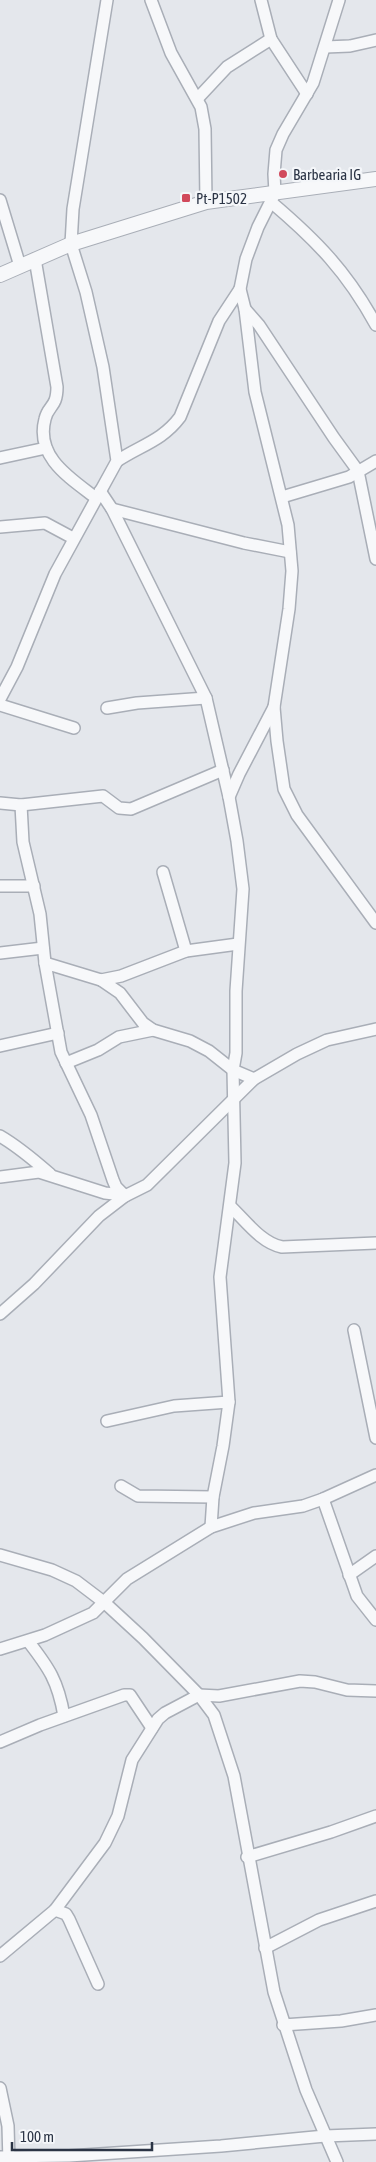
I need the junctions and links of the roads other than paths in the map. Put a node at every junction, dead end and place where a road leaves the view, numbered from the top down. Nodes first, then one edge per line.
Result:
1 (107, 0) edge
2 (151, 0) edge
3 (261, 0) edge
4 (339, 0) edge
5 (271, 39) junction
6 (376, 40) edge
7 (325, 47) junction
8 (308, 94) junction
9 (198, 98) junction
10 (376, 179) edge
11 (273, 197) junction
12 (0, 200) edge
13 (206, 202) junction
14 (72, 244) junction
15 (35, 259) junction
16 (20, 266) junction
17 (0, 275) edge
18 (240, 289) junction
19 (245, 309) junction
20 (376, 325) edge
21 (46, 448) junction
22 (0, 458) edge
23 (117, 461) junction
24 (376, 462) edge
25 (358, 472) junction
26 (98, 494) junction
27 (282, 497) junction
28 (112, 509) junction
29 (0, 527) edge
30 (73, 538) junction
31 (290, 552) junction
32 (376, 560) edge
33 (206, 698) junction
34 (0, 700) edge
35 (0, 705) edge
36 (274, 707) junction
37 (107, 708) dead end
38 (74, 728) dead end
39 (259, 735) junction
40 (276, 741) junction
41 (224, 773) junction
42 (239, 774) junction
43 (229, 797) junction
44 (0, 803) edge
45 (21, 805) junction
46 (163, 872) dead end
47 (0, 886) edge
48 (34, 886) junction
49 (376, 923) edge
50 (238, 944) junction
51 (43, 948) junction
52 (186, 951) junction
53 (0, 953) edge
54 (45, 963) junction
55 (101, 980) junction
56 (376, 1029) edge
57 (153, 1030) junction
58 (58, 1033) junction
59 (0, 1046) edge
60 (209, 1050) junction
61 (236, 1053) junction
62 (66, 1063) junction
63 (234, 1070) junction
64 (254, 1079) junction
65 (234, 1098) junction
66 (0, 1136) edge
67 (53, 1176) junction
68 (0, 1177) edge
69 (124, 1196) junction
70 (230, 1206) junction
71 (376, 1242) edge
72 (0, 1314) edge
73 (354, 1330) dead end
74 (229, 1402) junction
75 (107, 1421) dead end
76 (376, 1438) edge
77 (376, 1474) edge
78 (121, 1486) dead end
79 (213, 1497) junction
80 (323, 1499) junction
81 (210, 1527) junction
82 (0, 1555) edge
83 (376, 1556) edge
84 (349, 1575) junction
85 (105, 1603) junction
86 (376, 1620) edge
87 (28, 1641) junction
88 (0, 1649) edge
89 (376, 1692) edge
90 (199, 1695) junction
91 (219, 1696) junction
92 (214, 1715) junction
93 (64, 1716) junction
94 (152, 1728) junction
95 (0, 1742) edge
96 (376, 1816) edge
97 (247, 1857) junction
98 (376, 1901) edge
99 (55, 1910) junction
100 (265, 1948) junction
101 (0, 1956) edge
102 (98, 1984) dead end
103 (376, 2015) edge
104 (283, 2025) junction
105 (0, 2088) edge
106 (376, 2134) edge
107 (325, 2136) junction
108 (6, 2159) edge
109 (49, 2159) edge
110 (337, 2162) edge

1 - 14 street
2 - 9 street
3 - 5 street
4 - 7 street
5 - 8 street
5 - 9 street
6 - 7 street
7 - 8 street
8 - 11 street
9 - 13 street
10 - 11 street
11 - 13 street
11 - 18 street
11 - 20 street
12 - 16 street
13 - 14 street
14 - 15 street
14 - 23 street
15 - 16 street
15 - 21 street
16 - 17 street
18 - 19 street
18 - 23 street
19 - 25 street
19 - 27 street
21 - 22 street
21 - 26 street
23 - 26 street
24 - 25 street
25 - 27 street
25 - 32 street
26 - 28 street
26 - 30 street
27 - 31 street
28 - 31 street
28 - 33 street
29 - 30 street
30 - 34 street
31 - 36 street
33 - 37 street
33 - 41 street
35 - 38 street
36 - 39 street
36 - 40 street
39 - 40 street
39 - 42 street
40 - 49 street
41 - 42 street
41 - 43 street
41 - 45 street
42 - 43 street
43 - 50 street
44 - 45 street
45 - 48 street
46 - 52 street
47 - 48 street
48 - 51 street
50 - 52 street
50 - 61 street
51 - 53 street
51 - 54 street
52 - 55 street
54 - 55 street
54 - 58 street
55 - 57 street
56 - 64 street
57 - 60 street
57 - 62 street
58 - 59 street
58 - 62 street
60 - 61 street
60 - 63 street
61 - 63 street
62 - 69 street
63 - 64 street
63 - 65 street
64 - 65 street
65 - 69 street
65 - 70 street
66 - 67 street
67 - 68 street
67 - 69 street
69 - 72 street
70 - 71 street
70 - 74 street
73 - 76 street
74 - 75 street
74 - 79 street
77 - 80 street
78 - 79 street
79 - 81 street
80 - 81 street
80 - 84 street
81 - 85 street
82 - 85 street
83 - 84 street
84 - 86 street
85 - 87 street
85 - 90 street
87 - 88 street
87 - 93 street
89 - 91 street
90 - 91 street
90 - 92 street
90 - 94 street
91 - 92 street
92 - 97 street
93 - 94 street
93 - 95 street
94 - 99 street
96 - 97 street
97 - 100 street
98 - 100 street
99 - 101 street
99 - 102 street
100 - 104 street
103 - 104 street
104 - 107 street
105 - 108 street
106 - 107 street
107 - 109 street
107 - 110 street
108 - 109 street

